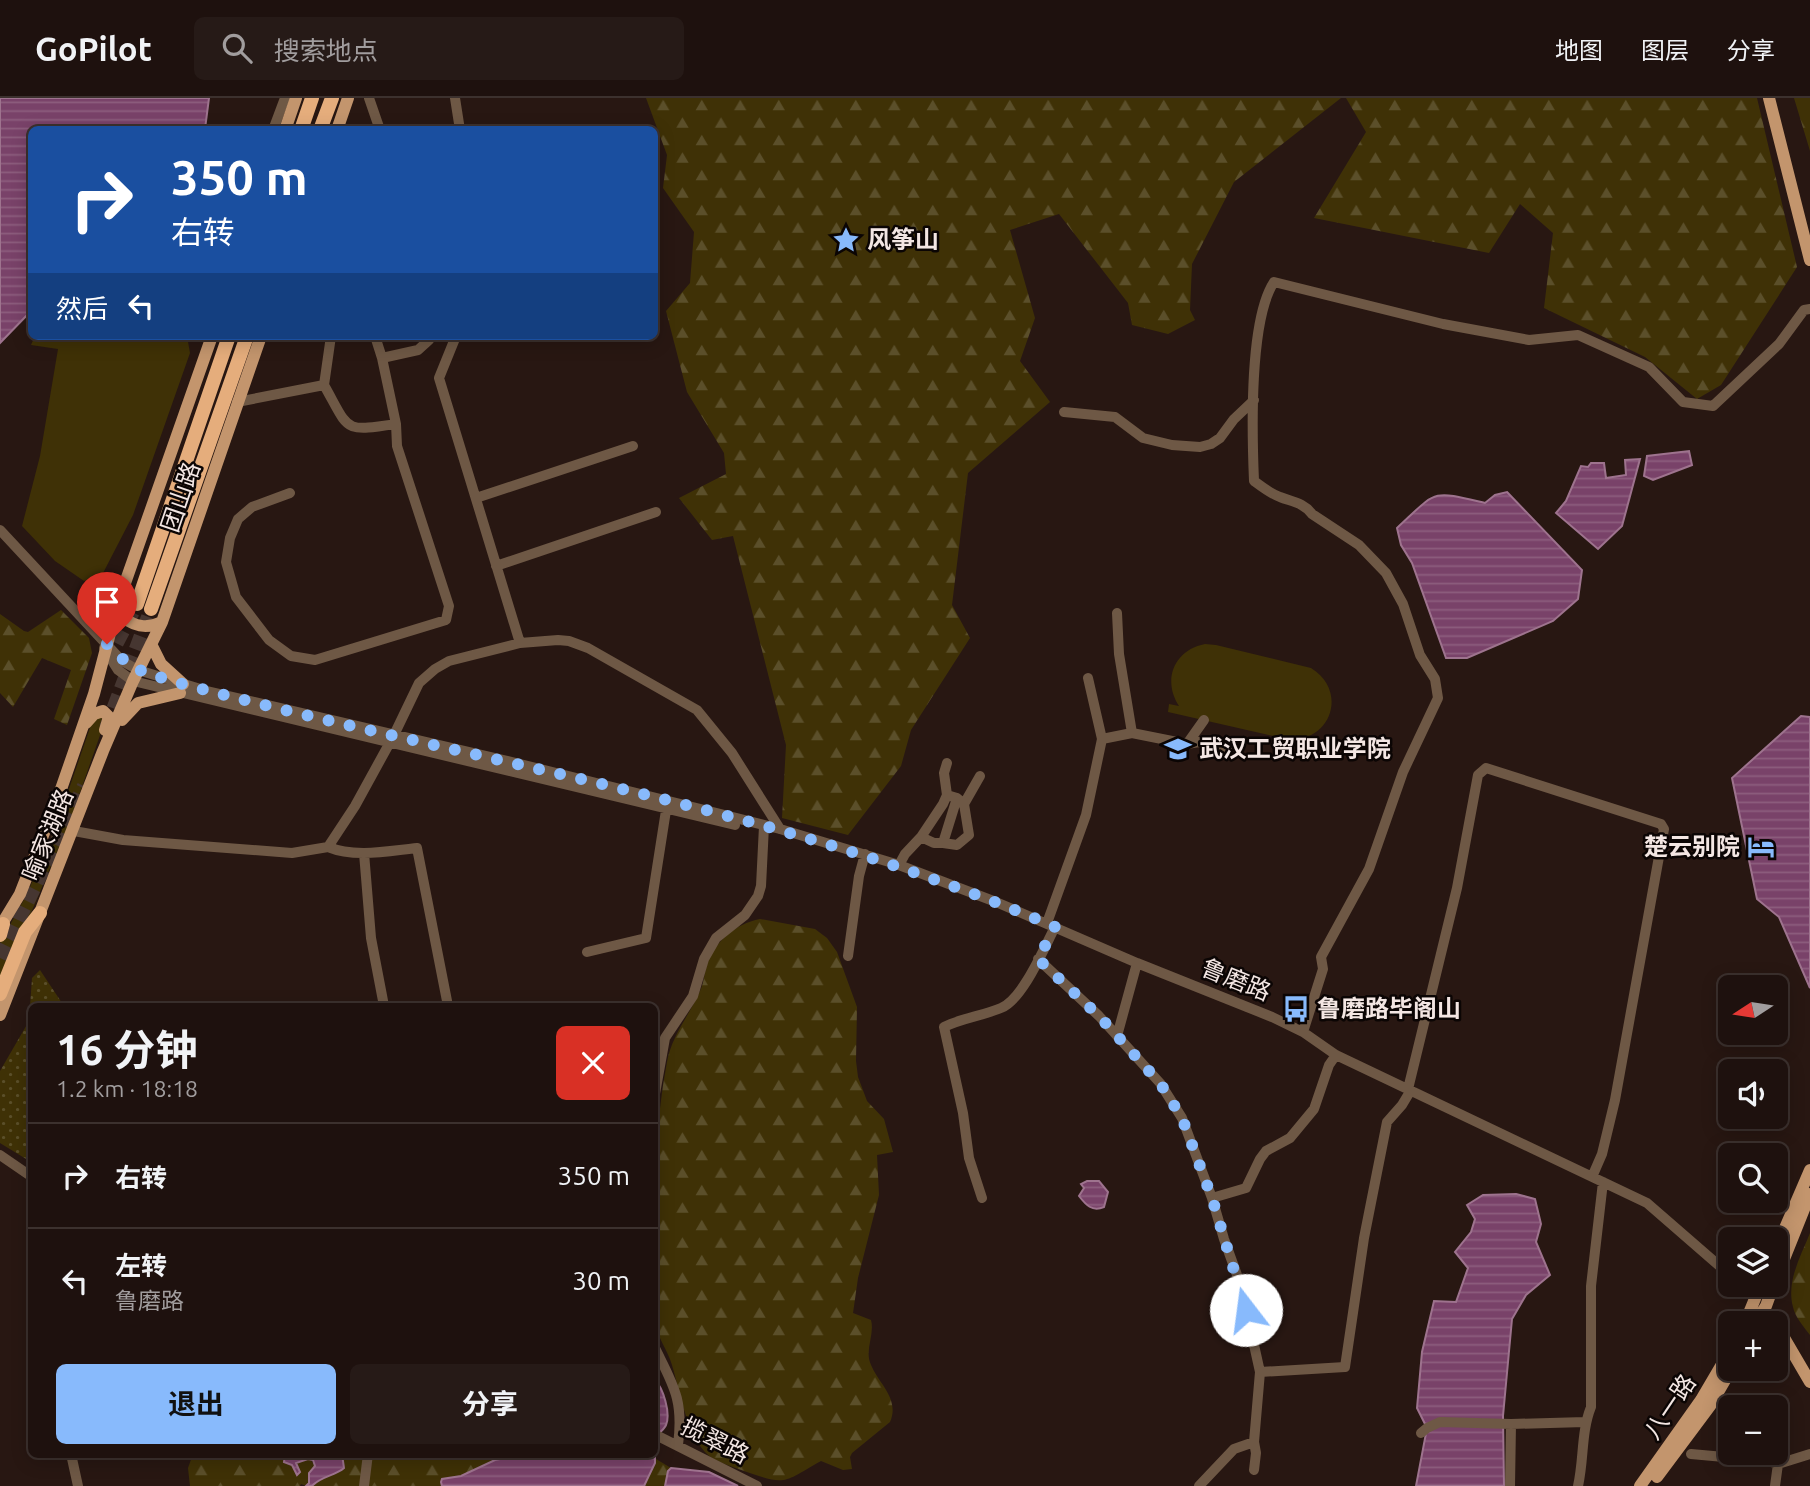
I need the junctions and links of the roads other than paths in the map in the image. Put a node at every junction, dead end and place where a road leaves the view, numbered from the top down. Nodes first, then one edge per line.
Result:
1 (285, 98) edge
2 (296, 98) edge
3 (312, 98) edge
4 (332, 98) edge
5 (348, 98) edge
6 (369, 98) edge
7 (455, 98) edge
8 (1769, 98) edge
9 (1776, 98) edge
10 (274, 126) edge
11 (286, 126) edge
12 (302, 126) edge
13 (322, 126) edge
14 (338, 126) edge
15 (379, 126) edge
16 (459, 126) edge
17 (1810, 230) edge
18 (1810, 260) edge
19 (1810, 309) edge
20 (211, 340) edge
21 (228, 340) edge
22 (245, 340) edge
23 (260, 340) edge
24 (330, 340) edge
25 (376, 340) edge
26 (429, 340) edge
27 (454, 340) edge
28 (382, 358) junction
29 (324, 385) junction
30 (1254, 400) junction
31 (237, 402) junction
32 (1064, 412) dead end
33 (396, 424) junction
34 (633, 446) dead end
35 (290, 493) dead end
36 (476, 498) junction
37 (656, 512) dead end
38 (0, 530) edge
39 (496, 566) junction
40 (118, 603) junction
41 (1117, 613) dead end
42 (162, 622) junction
43 (520, 643) junction
44 (151, 644) junction
45 (107, 648) junction
46 (135, 676) junction
47 (1088, 678) dead end
48 (181, 689) junction
49 (1204, 720) dead end
50 (84, 726) junction
51 (1132, 733) junction
52 (392, 739) junction
53 (1102, 739) junction
54 (1186, 744) junction
55 (1229, 750) dead end
56 (103, 751) junction
57 (947, 762) dead end
58 (980, 776) dead end
59 (956, 799) junction
60 (666, 805) junction
61 (764, 828) junction
62 (780, 829) junction
63 (74, 831) junction
64 (921, 837) junction
65 (808, 838) junction
66 (943, 844) junction
67 (328, 847) junction
68 (364, 853) junction
69 (865, 854) junction
70 (899, 865) junction
71 (40, 912) junction
72 (1051, 925) junction
73 (1, 929) edge
74 (587, 952) dead end
75 (848, 956) dead end
76 (1038, 959) junction
77 (1137, 962) junction
78 (0, 994) edge
79 (383, 1003) edge
80 (447, 1003) edge
81 (0, 1016) edge
82 (1303, 1032) junction
83 (1117, 1036) junction
84 (1336, 1055) junction
85 (658, 1077) edge
86 (1410, 1090) junction
87 (0, 1155) edge
88 (1810, 1170) edge
89 (28, 1174) edge
90 (1592, 1177) junction
91 (1604, 1182) junction
92 (1810, 1194) edge
93 (982, 1198) dead end
94 (1212, 1198) junction
95 (1785, 1227) edge
96 (1788, 1249) edge
97 (1718, 1265) edge
98 (1755, 1297) edge
99 (1761, 1297) edge
100 (1765, 1297) edge
101 (1761, 1302) junction
102 (1754, 1311) edge
103 (1758, 1311) edge
104 (1767, 1311) edge
105 (1788, 1344) edge
106 (658, 1354) edge
107 (1718, 1371) edge
108 (1260, 1372) junction
109 (1724, 1381) edge
110 (1810, 1382) edge
111 (1585, 1422) junction
112 (1511, 1424) junction
113 (1421, 1433) dead end
114 (658, 1436) edge
115 (1254, 1442) junction
116 (678, 1445) junction
117 (1691, 1454) dead end
118 (1810, 1454) edge
119 (72, 1458) edge
120 (368, 1458) edge
121 (1718, 1458) edge
122 (1788, 1461) edge
123 (1778, 1465) edge
124 (1254, 1470) dead end
125 (78, 1486) edge
126 (364, 1486) edge
127 (757, 1486) edge
128 (1199, 1486) edge
129 (1510, 1486) edge
130 (1578, 1486) edge
131 (1640, 1486) edge
132 (1651, 1486) edge
133 (1775, 1486) edge

1 - 10 street
2 - 11 main road
3 - 12 highway
4 - 13 highway
5 - 14 main road
6 - 15 street
7 - 16 street
8 - 18 main road
9 - 17 main road
19 - 30 street
20 - 40 main road, 团山路
21 - 22 highway, 团山路
23 - 31 main road, 团山路
24 - 29 street
25 - 28 street
26 - 28 street
27 - 36 street
28 - 33 street
29 - 31 street
29 - 33 street
30 - 32 street
30 - 82 street
31 - 42 main road, 团山路
33 - 35 street
34 - 36 street
36 - 39 street
37 - 39 street
38 - 45 street
39 - 43 street
40 - 42 main road
40 - 45 main road, 团山路
41 - 51 street
42 - 44 main road, 团山路
43 - 52 street
43 - 62 street
44 - 46 main road, 团山路
44 - 48 main road
45 - 46 street
45 - 50 main road, 喻家湖路
46 - 48 street, 鲁磨路
46 - 56 main road, 喻家湖路
47 - 53 street
48 - 52 street, 鲁磨路
48 - 56 main road
49 - 54 street
50 - 56 main road
50 - 73 main road, 喻家湖路
51 - 53 street
51 - 54 street
52 - 60 street, 鲁磨路
52 - 67 street
53 - 72 street
54 - 55 street
56 - 63 main road, 喻家湖路
57 - 59 street
58 - 59 street
59 - 64 street
59 - 66 street
59 - 66 street
60 - 61 street, 鲁磨路
60 - 74 street
61 - 62 street, 鲁磨路
61 - 65 street, 鲁磨路
61 - 85 street
62 - 65 street, 鲁磨路
63 - 67 street
63 - 71 main road, 喻家湖路
64 - 66 street
64 - 70 street
65 - 69 street, 鲁磨路
67 - 68 street
68 - 79 street
68 - 80 street
69 - 70 street, 鲁磨路
69 - 75 street
70 - 72 street, 鲁磨路
71 - 78 highway
71 - 81 main road, 喻家湖路
72 - 76 street
72 - 77 street, 鲁磨路
76 - 83 street
76 - 93 street
77 - 82 street, 鲁磨路
77 - 83 street
82 - 84 street, 鲁磨路
83 - 94 street
84 - 86 street, 鲁磨路
84 - 94 street
86 - 90 street, 鲁磨路
86 - 90 street
86 - 108 street
87 - 89 street
88 - 95 main road
90 - 91 street, 鲁磨路
91 - 97 street, 鲁磨路
91 - 111 street
92 - 96 main road
94 - 108 street
98 - 101 street
99 - 101 main road
100 - 101 main road
101 - 102 main road
101 - 103 main road
101 - 104 main road
105 - 110 main road
106 - 116 street
107 - 131 main road, 八一路
108 - 115 street
109 - 132 main road, 八一路
111 - 112 street
111 - 130 street
112 - 113 street
112 - 129 street
114 - 116 street, 揽翠路
115 - 124 street
115 - 128 street
116 - 127 street, 揽翠路
117 - 121 street
118 - 122 street
119 - 125 street
120 - 126 street
123 - 133 street

